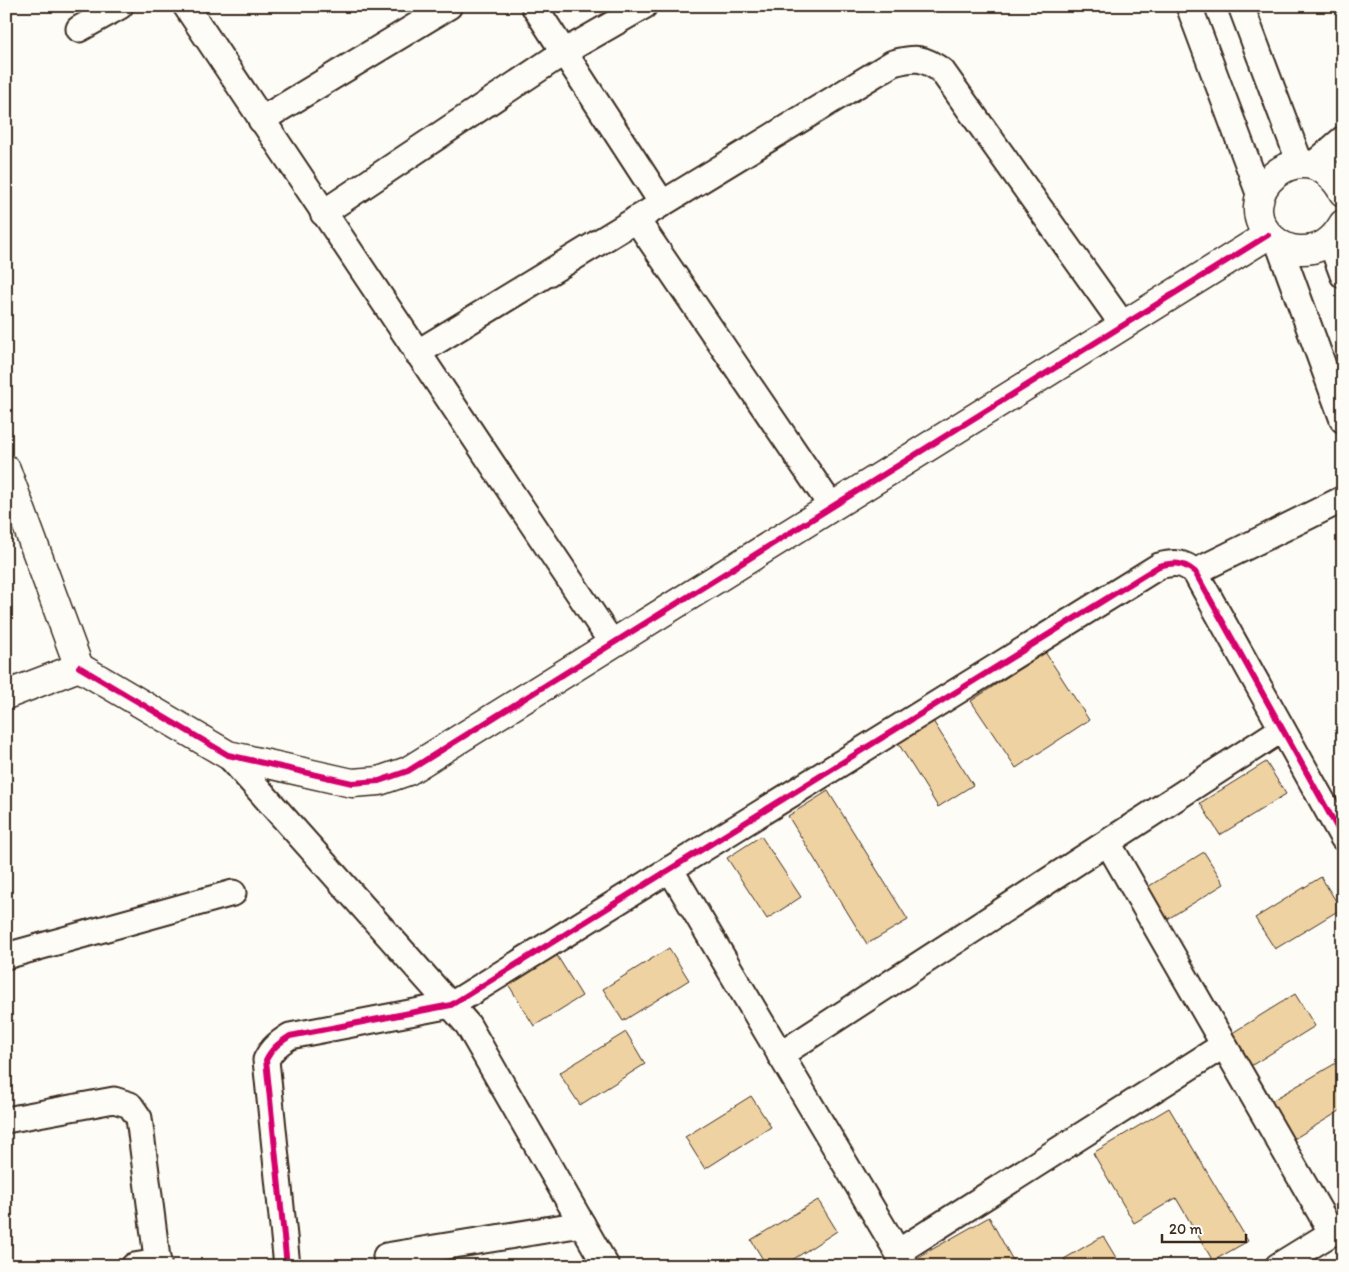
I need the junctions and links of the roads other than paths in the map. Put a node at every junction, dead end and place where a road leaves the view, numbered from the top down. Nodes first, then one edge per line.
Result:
1 (120, 6) edge
2 (186, 6) edge
3 (449, 6) edge
4 (534, 6) edge
5 (644, 6) edge
6 (1189, 6) edge
7 (1241, 6) edge
8 (79, 29) dead end
9 (564, 52) junction
10 (261, 120) junction
11 (1343, 139) edge
12 (1306, 164) junction
13 (1341, 183) edge
14 (1260, 196) junction
15 (662, 204) junction
16 (323, 213) junction
17 (636, 220) junction
18 (1336, 232) edge
19 (1274, 240) junction
20 (1343, 276) edge
21 (1123, 325) junction
22 (417, 352) junction
23 (1343, 420) edge
24 (6, 469) edge
25 (1343, 499) edge
26 (832, 507) junction
27 (1195, 572) junction
28 (612, 643) junction
29 (79, 667) junction
30 (6, 695) edge
31 (1282, 729) junction
32 (228, 754) junction
33 (1343, 838) edge
34 (1108, 843) junction
35 (670, 870) junction
36 (233, 893) dead end
37 (6, 956) edge
38 (451, 1005) junction
39 (1224, 1045) junction
40 (780, 1055) junction
41 (6, 1120) edge
42 (582, 1224) junction
43 (1337, 1229) edge
44 (386, 1256) dead end
45 (902, 1259) edge
46 (150, 1264) edge
47 (287, 1266) edge
48 (606, 1266) edge
49 (1278, 1266) edge

1 - 8 street
2 - 10 street
3 - 10 street
4 - 9 street
5 - 9 street
6 - 14 street
7 - 12 street
9 - 15 street
9 - 16 street
10 - 16 street
11 - 12 street
12 - 13 street
12 - 14 street
14 - 19 street
15 - 17 street
15 - 21 street
16 - 22 street
17 - 22 street
17 - 26 street
18 - 19 street
18 - 20 street
19 - 21 street
19 - 23 street
21 - 26 street
22 - 28 street
24 - 29 street
25 - 27 street
26 - 28 street
27 - 31 street
27 - 35 street
28 - 32 street
29 - 30 street
29 - 32 street
31 - 33 street
31 - 34 street
32 - 38 street
34 - 39 street
34 - 40 street
35 - 38 street
35 - 40 street
36 - 37 street
38 - 42 street
38 - 47 street
39 - 43 street
39 - 45 street
40 - 45 street
41 - 46 street
42 - 44 street
42 - 48 street
43 - 49 street

